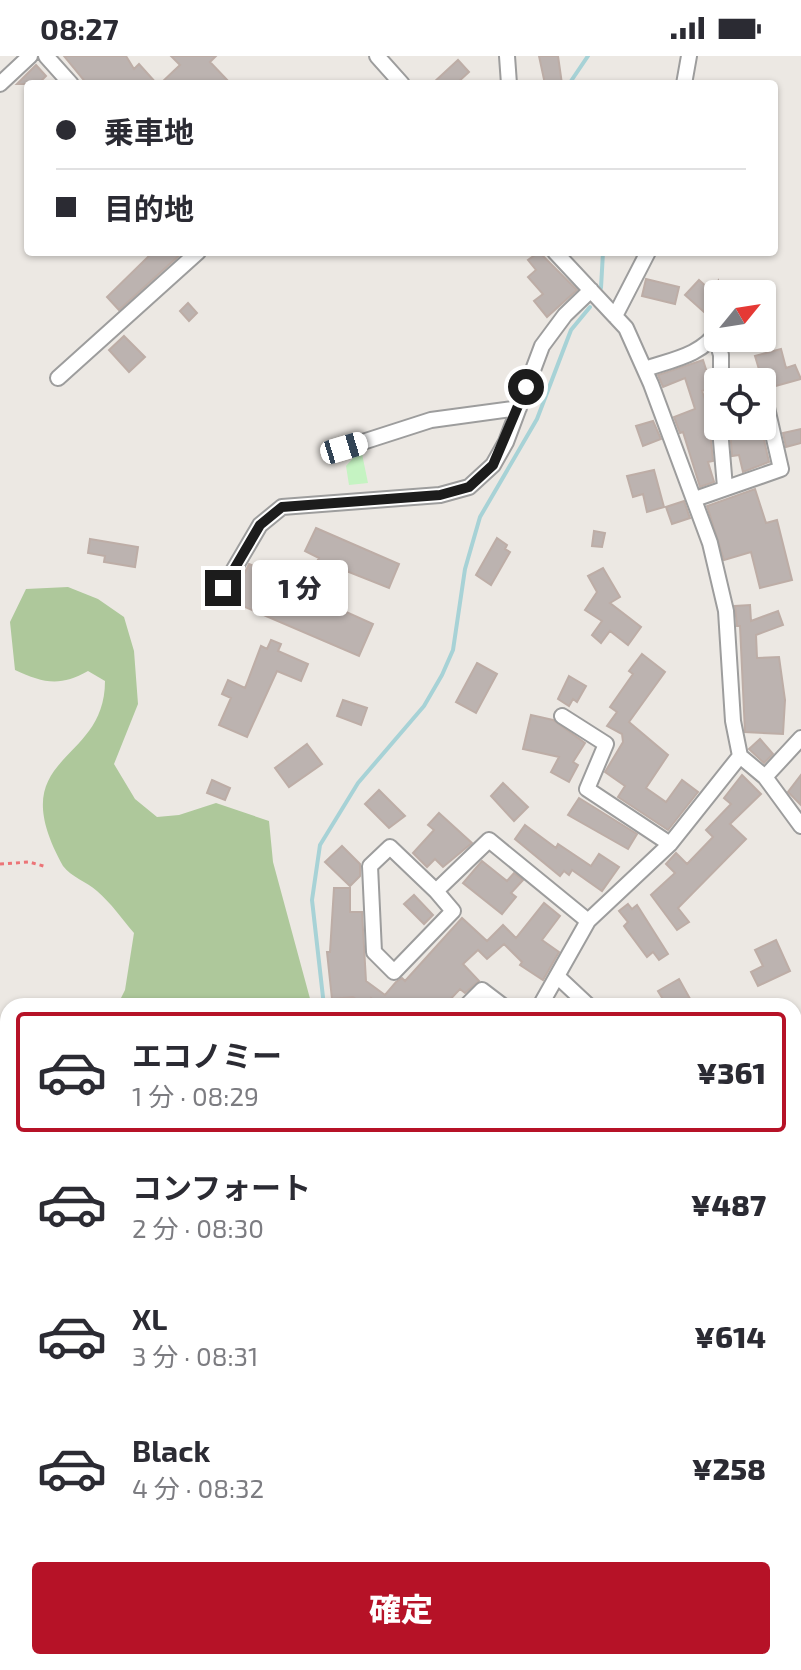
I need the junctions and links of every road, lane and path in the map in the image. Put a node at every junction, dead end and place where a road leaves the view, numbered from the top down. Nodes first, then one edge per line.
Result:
1 (30, 56) edge
2 (46, 56) edge
3 (377, 56) edge
4 (507, 56) edge
5 (689, 56) edge
6 (67, 80) edge
7 (393, 80) edge
8 (509, 80) edge
9 (685, 80) edge
10 (0, 84) edge
11 (194, 256) edge
12 (559, 256) edge
13 (646, 256) edge
14 (591, 290) junction
15 (615, 316) junction
16 (704, 346) edge
17 (645, 369) junction
18 (58, 378) dead end
19 (519, 408) junction
20 (721, 440) edge
21 (774, 440) edge
22 (344, 448) dead end
23 (725, 487) junction
24 (695, 499) junction
25 (223, 588) dead end
26 (562, 716) dead end
27 (801, 738) edge
28 (740, 756) junction
29 (765, 777) junction
30 (801, 826) edge
31 (670, 844) junction
32 (0, 864) edge
33 (47, 867) dead end
34 (436, 891) junction
35 (588, 921) junction
36 (557, 976) junction
37 (474, 998) edge
38 (492, 998) edge
39 (545, 998) edge
40 (580, 998) edge

1 - 10 street
2 - 6 street
3 - 7 street
4 - 8 street
5 - 9 street
11 - 18 street
12 - 14 street
13 - 15 street
14 - 15 street
14 - 19 street
15 - 17 street
16 - 17 street
17 - 24 street
19 - 22 street
19 - 25 street
20 - 23 street
21 - 23 street
23 - 24 street
24 - 28 street
26 - 31 street
27 - 29 street
28 - 29 street
28 - 31 street
29 - 30 street
31 - 35 street
32 - 33 path
34 - 34 street
34 - 35 street
35 - 36 street
36 - 39 street
36 - 40 street
37 - 38 street

